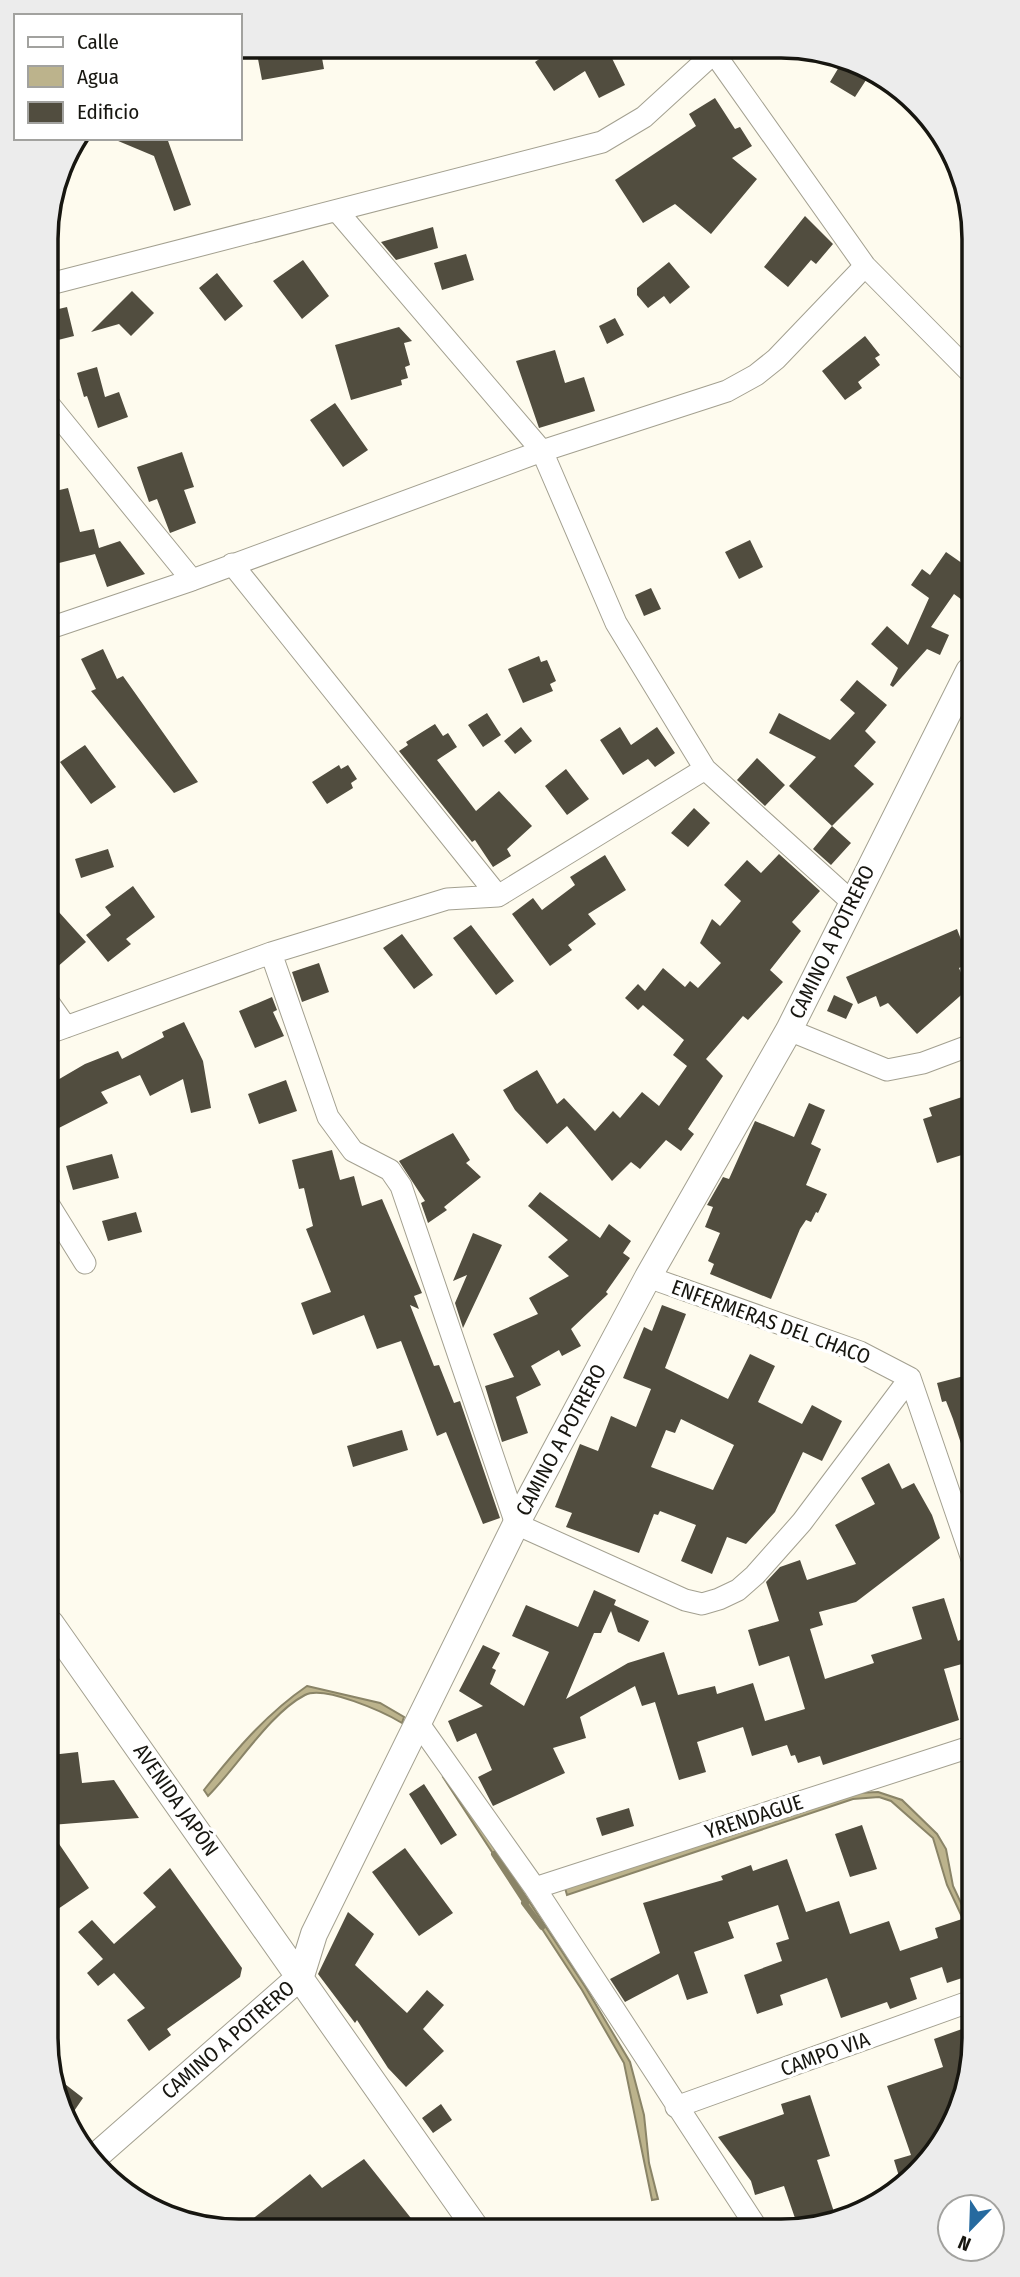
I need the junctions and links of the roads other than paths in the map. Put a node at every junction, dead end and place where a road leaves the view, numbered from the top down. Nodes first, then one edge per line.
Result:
1 (709, 58) edge
2 (718, 58) edge
3 (338, 212) junction
4 (865, 266) junction
5 (58, 282) edge
6 (962, 364) edge
7 (58, 416) edge
8 (542, 451) junction
9 (232, 564) junction
10 (192, 580) junction
11 (58, 625) edge
12 (962, 687) edge
13 (705, 769) junction
14 (498, 896) junction
15 (852, 902) junction
16 (271, 953) junction
17 (58, 1030) edge
18 (789, 1030) junction
19 (962, 1048) edge
20 (58, 1220) edge
21 (85, 1263) dead end
22 (648, 1277) junction
23 (909, 1378) junction
24 (516, 1524) junction
25 (962, 1530) edge
26 (58, 1634) edge
27 (419, 1724) junction
28 (962, 1750) edge
29 (535, 1888) junction
30 (301, 1976) junction
31 (962, 2004) edge
32 (676, 2107) junction
33 (99, 2153) edge
34 (469, 2219) edge
35 (751, 2219) edge

1 - 3 street
2 - 4 street
3 - 5 street
3 - 8 street
4 - 6 street
4 - 8 street
7 - 10 street
8 - 9 street
8 - 13 street
9 - 10 street
9 - 14 street
10 - 11 street
12 - 15 street, CAMINO A POTRERO
13 - 14 street
13 - 15 street
14 - 16 street
15 - 18 street, CAMINO A POTRERO
16 - 17 street
16 - 24 street
18 - 19 street
18 - 22 street, CAMINO A POTRERO
20 - 21 street
22 - 23 street, ENFERMERAS DEL CHACO
22 - 24 street, CAMINO A POTRERO
23 - 24 street
23 - 25 street
24 - 27 street, CAMINO A POTRERO
26 - 30 street, AVENIDA JAPÓN
27 - 29 street
27 - 30 street, CAMINO A POTRERO
28 - 29 street, YRENDAGUE
29 - 32 street
30 - 33 street, CAMINO A POTRERO
30 - 34 street, AVENIDA JAPÓN
31 - 32 street, CAMPO VIA
32 - 35 street

